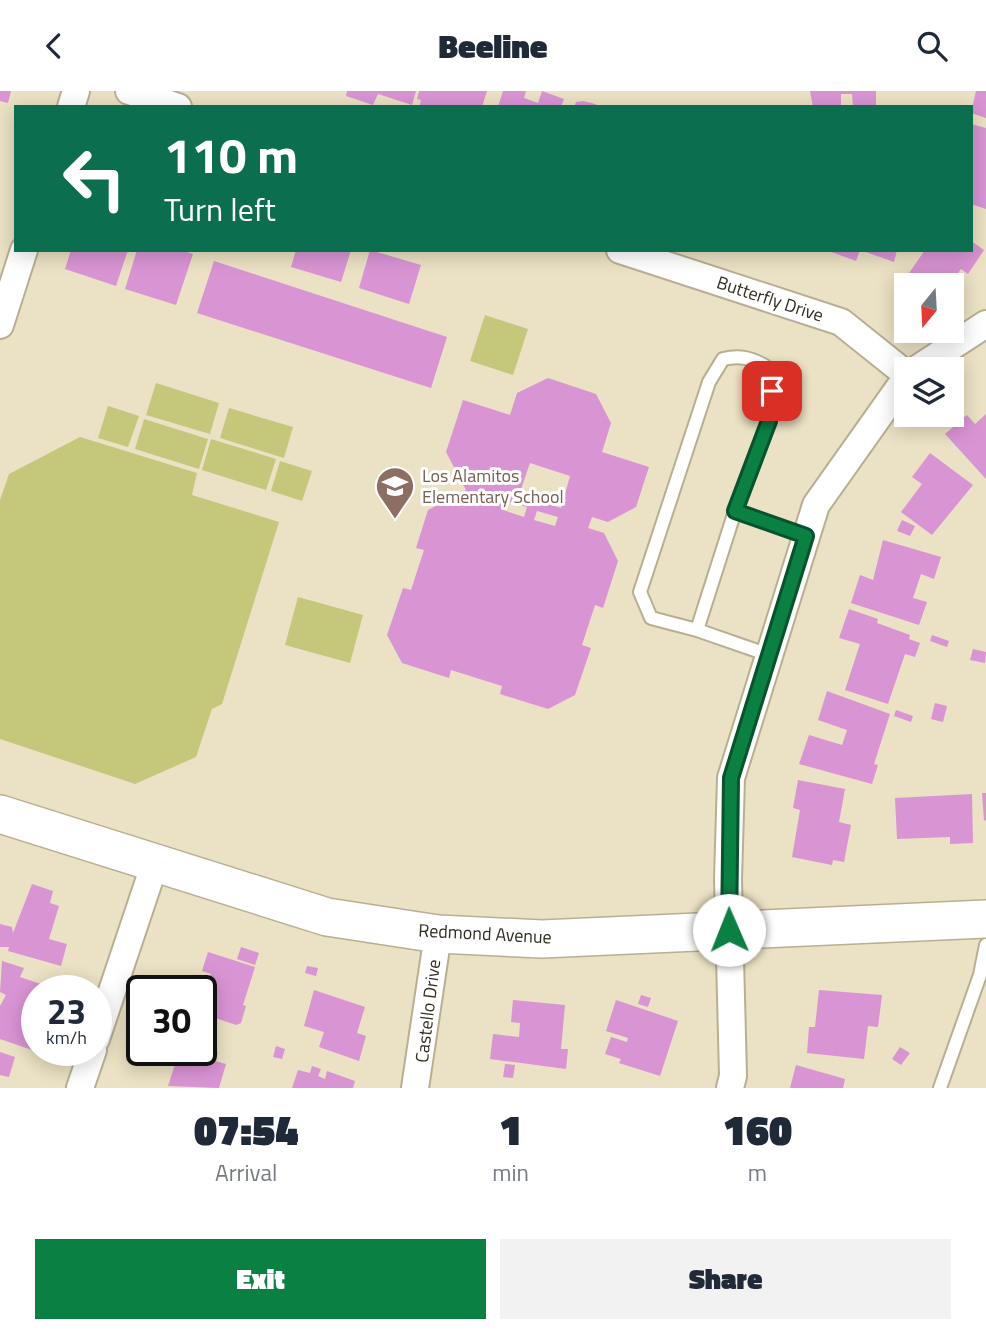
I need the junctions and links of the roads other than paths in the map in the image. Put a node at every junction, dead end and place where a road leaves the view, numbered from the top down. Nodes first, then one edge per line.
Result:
1 (130, 91) edge
2 (172, 105) edge
3 (23, 252) edge
4 (626, 252) edge
5 (986, 324) edge
6 (0, 325) edge
7 (935, 357) edge
8 (894, 365) edge
9 (894, 392) edge
10 (735, 511) junction
11 (806, 536) junction
12 (697, 630) junction
13 (769, 655) junction
14 (0, 814) edge
15 (155, 863) junction
16 (986, 919) edge
17 (729, 930) junction
18 (438, 934) junction
19 (986, 945) edge
20 (112, 991) edge
21 (88, 1066) edge
22 (80, 1088) edge
23 (415, 1088) edge
24 (730, 1088) edge
25 (940, 1088) edge

1 - 2 street
3 - 6 street
4 - 8 street, Butterfly Drive
5 - 7 street
9 - 11 street
10 - 11 lane
10 - 12 lane
10 - 12 lane
11 - 13 street
12 - 13 lane
13 - 17 street
14 - 15 street, Redmond Avenue
15 - 18 street, Redmond Avenue
15 - 20 street
16 - 17 street, Redmond Avenue
17 - 18 street, Redmond Avenue
17 - 24 street
18 - 23 street, Castello Drive
19 - 25 lane
21 - 22 street

